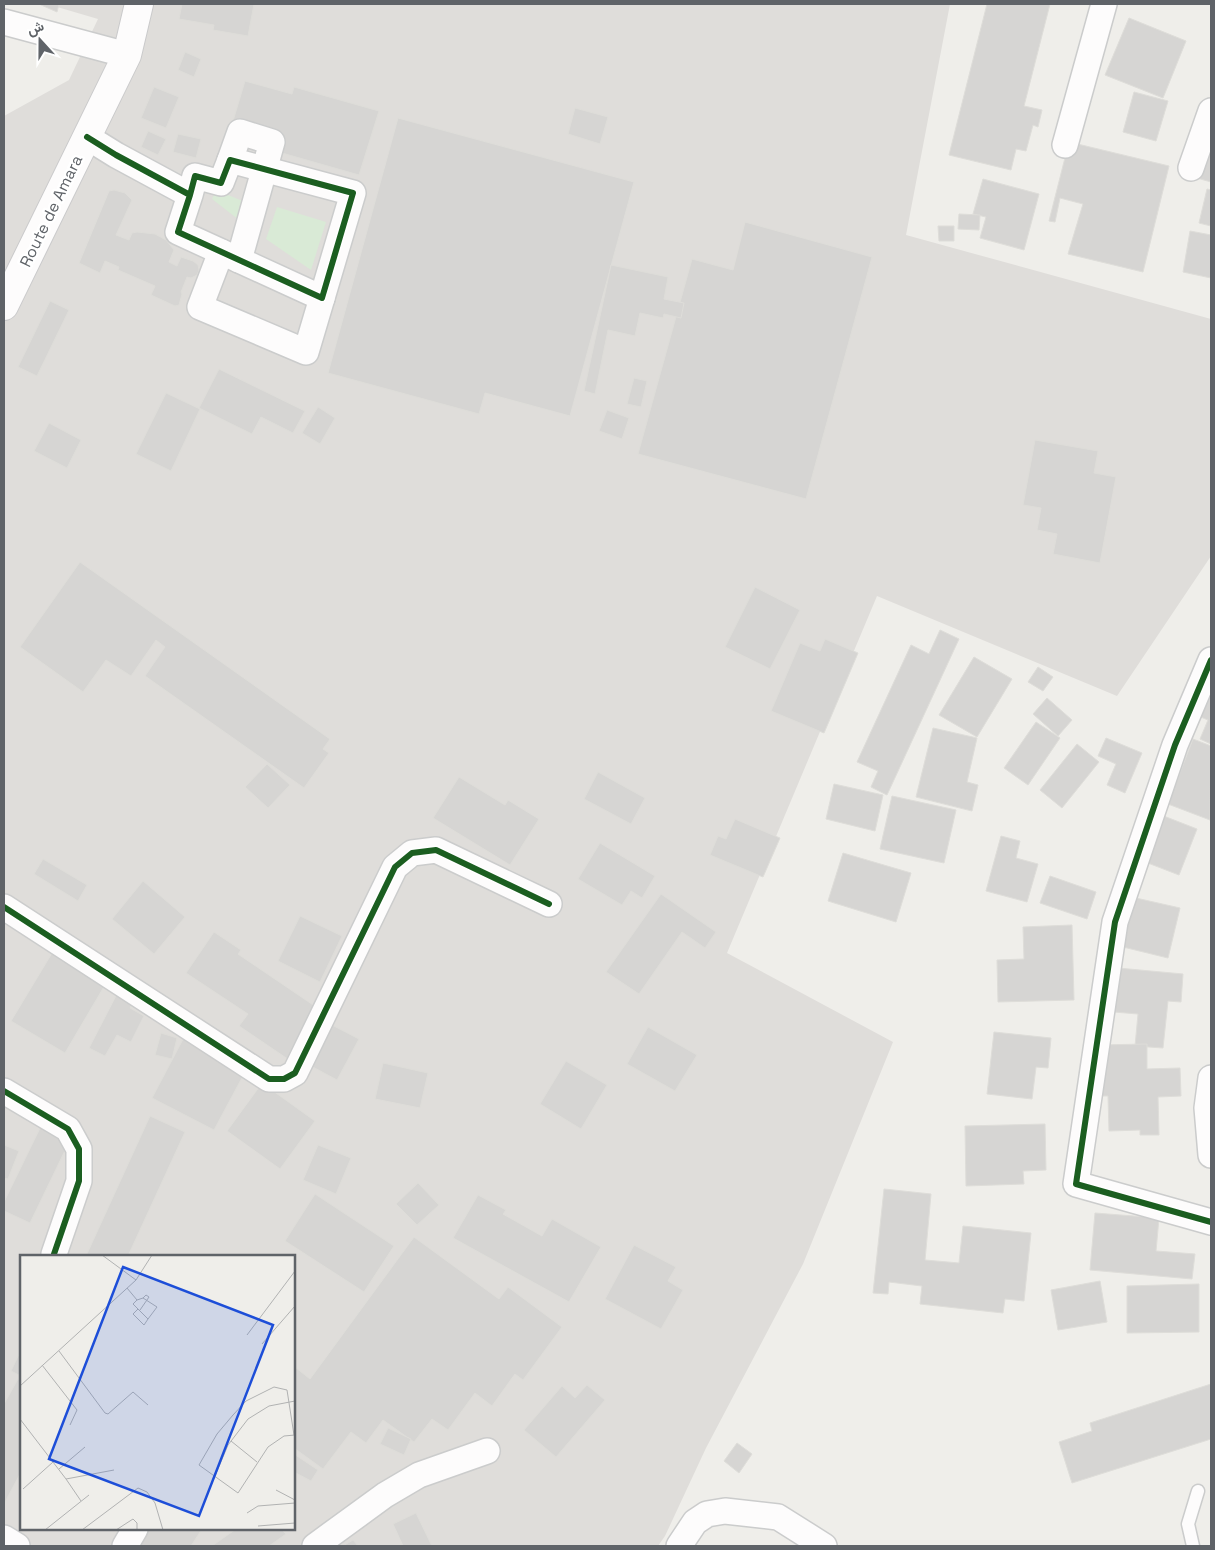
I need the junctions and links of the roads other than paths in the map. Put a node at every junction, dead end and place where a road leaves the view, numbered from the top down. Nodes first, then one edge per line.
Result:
1 (139, 4) edge
2 (1104, 4) edge
3 (4, 22) edge
4 (127, 55) junction
5 (1211, 111) edge
6 (87, 137) junction
7 (1065, 145) dead end
8 (1191, 168) dead end
9 (264, 169) junction
10 (190, 195) junction
11 (230, 256) junction
12 (322, 298) junction
13 (4, 306) edge
14 (1211, 660) edge
15 (549, 904) dead end
16 (4, 907) edge
17 (1211, 1078) edge
18 (4, 1091) edge
19 (1211, 1155) edge
20 (1211, 1222) edge
21 (54, 1254) dead end
22 (487, 1451) dead end
23 (1198, 1491) dead end
24 (134, 1530) edge
25 (4, 1538) edge
26 (17, 1546) edge
27 (125, 1546) edge
28 (315, 1546) edge
29 (679, 1546) edge
30 (824, 1546) edge
31 (1193, 1546) edge

1 - 4 street, Route de Amara
2 - 7 street
3 - 4 street
4 - 6 street, Route de Amara
5 - 8 street
6 - 10 street
6 - 13 street, Route de Amara
9 - 10 street
9 - 11 street
9 - 12 street
10 - 11 street
11 - 12 street
11 - 12 street
14 - 20 street
15 - 16 street
17 - 19 street
18 - 21 street
22 - 28 street
23 - 31 lane
24 - 27 street
25 - 26 street
29 - 30 street

